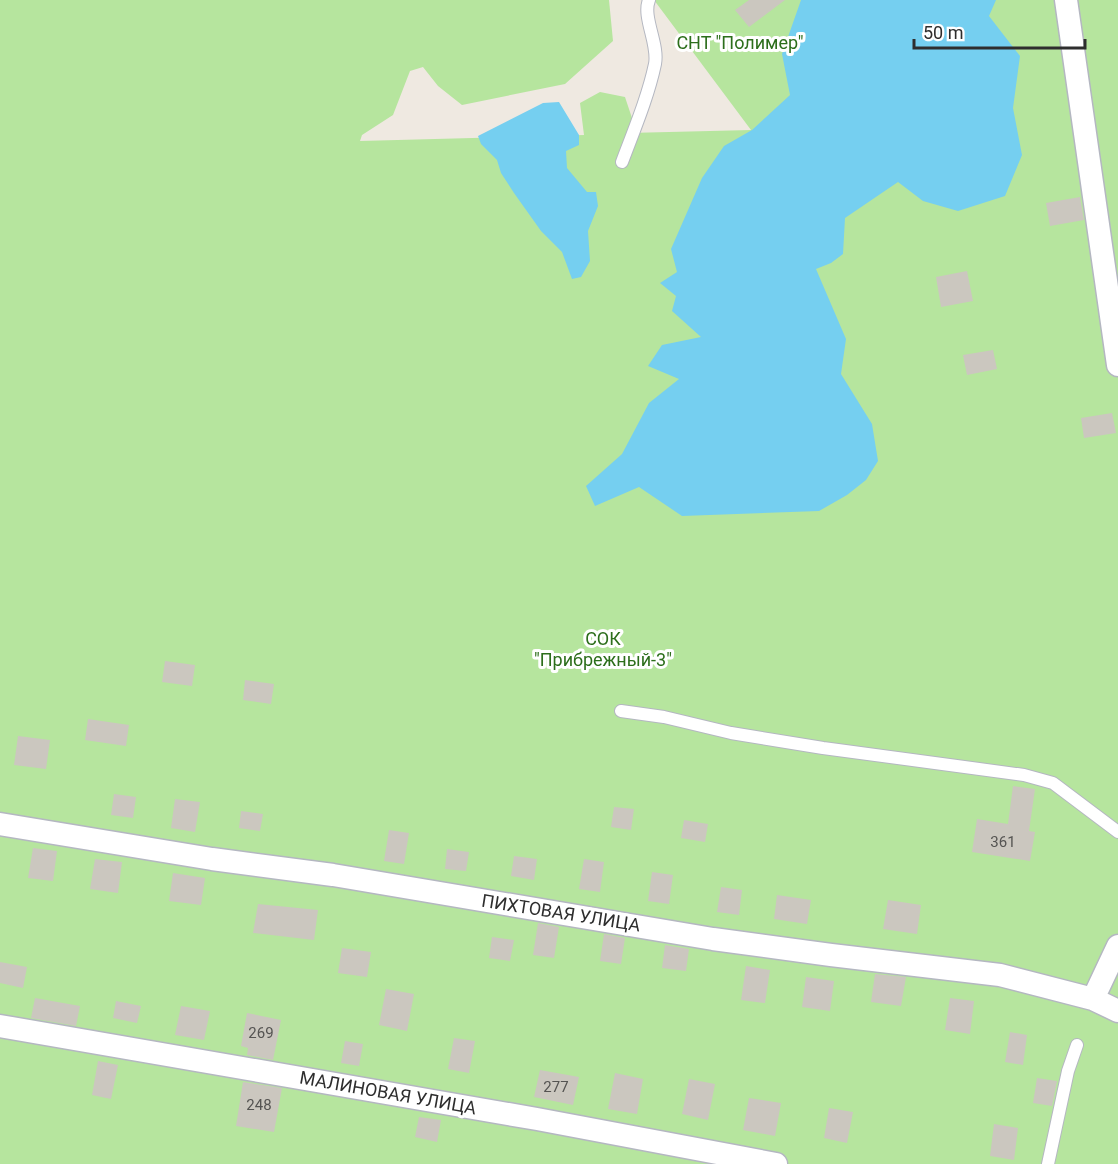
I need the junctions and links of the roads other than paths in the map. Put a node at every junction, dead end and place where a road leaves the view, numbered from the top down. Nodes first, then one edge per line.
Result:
1 (649, 0) edge
2 (1066, 0) edge
3 (622, 162) dead end
4 (1118, 365) edge
5 (621, 711) dead end
6 (0, 824) edge
7 (1118, 832) edge
8 (1118, 946) edge
9 (1093, 999) junction
10 (1118, 1011) edge
11 (0, 1026) edge
12 (1077, 1045) dead end
13 (751, 1162) edge
14 (776, 1164) edge
15 (1048, 1164) edge

1 - 3 lane
2 - 4 street
5 - 7 lane
6 - 9 street, ПИХТОВАЯ УЛИЦА
8 - 9 street
9 - 10 street, ПИХТОВАЯ УЛИЦА
11 - 13 street, МАЛИНОВАЯ УЛИЦА
12 - 15 lane
13 - 14 street, МАЛИНОВАЯ УЛИЦА

